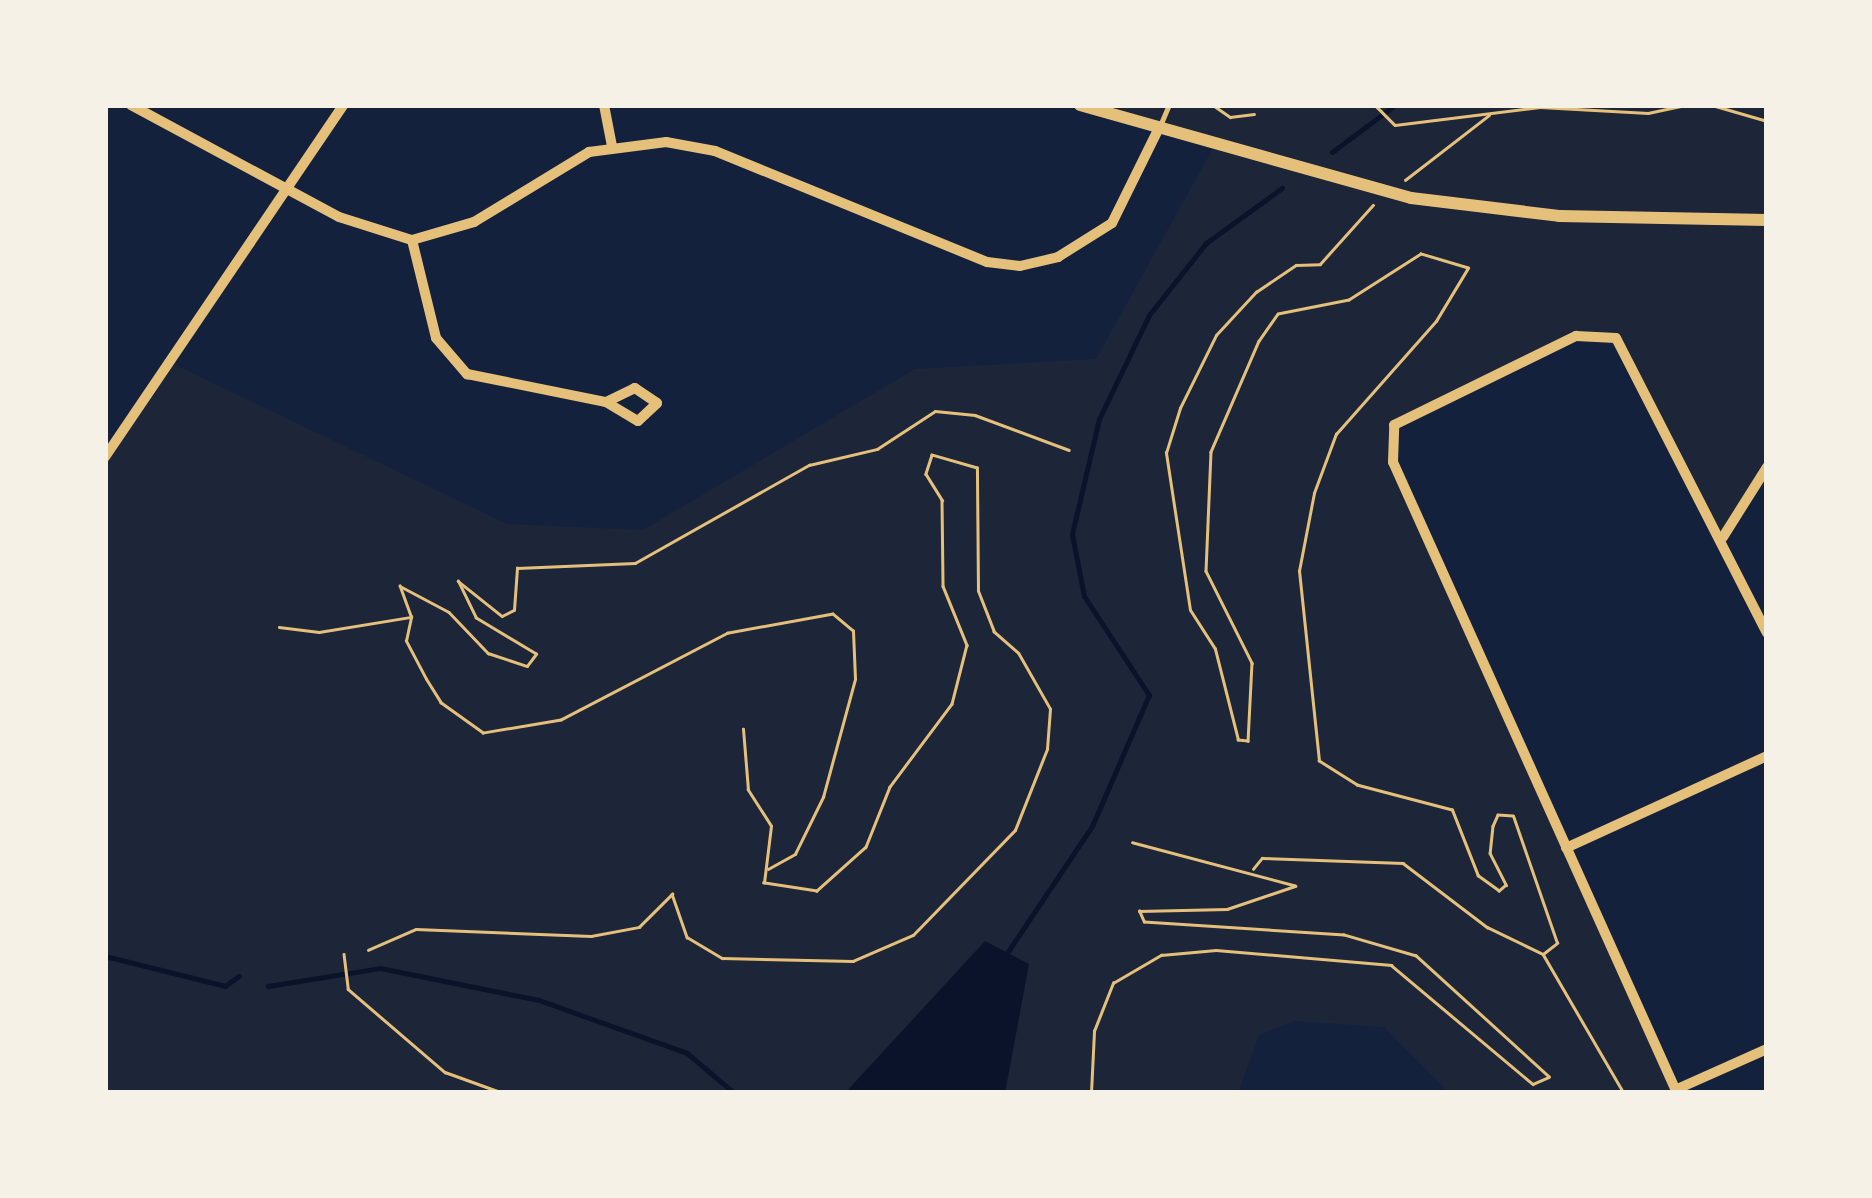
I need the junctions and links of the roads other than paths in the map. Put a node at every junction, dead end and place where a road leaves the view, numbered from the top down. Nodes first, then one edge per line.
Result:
1 (131, 105) edge
2 (343, 105) edge
3 (604, 105) edge
4 (1080, 105) edge
5 (1168, 105) edge
6 (1158, 130) junction
7 (612, 146) junction
8 (280, 188) junction
9 (1767, 220) edge
10 (412, 240) junction
11 (606, 402) junction
12 (105, 456) edge
13 (1767, 467) edge
14 (1723, 537) junction
15 (1767, 633) edge
16 (1767, 756) edge
17 (1566, 848) junction
18 (1767, 1049) edge
19 (1676, 1091) edge

1 - 8 street
2 - 8 street
3 - 7 street
4 - 6 street
5 - 6 lane
6 - 7 street
6 - 9 street
7 - 10 street
8 - 10 street
8 - 12 street
10 - 11 street
11 - 11 street
13 - 14 street
14 - 15 street
14 - 17 street
16 - 17 street
17 - 19 street
18 - 19 street

